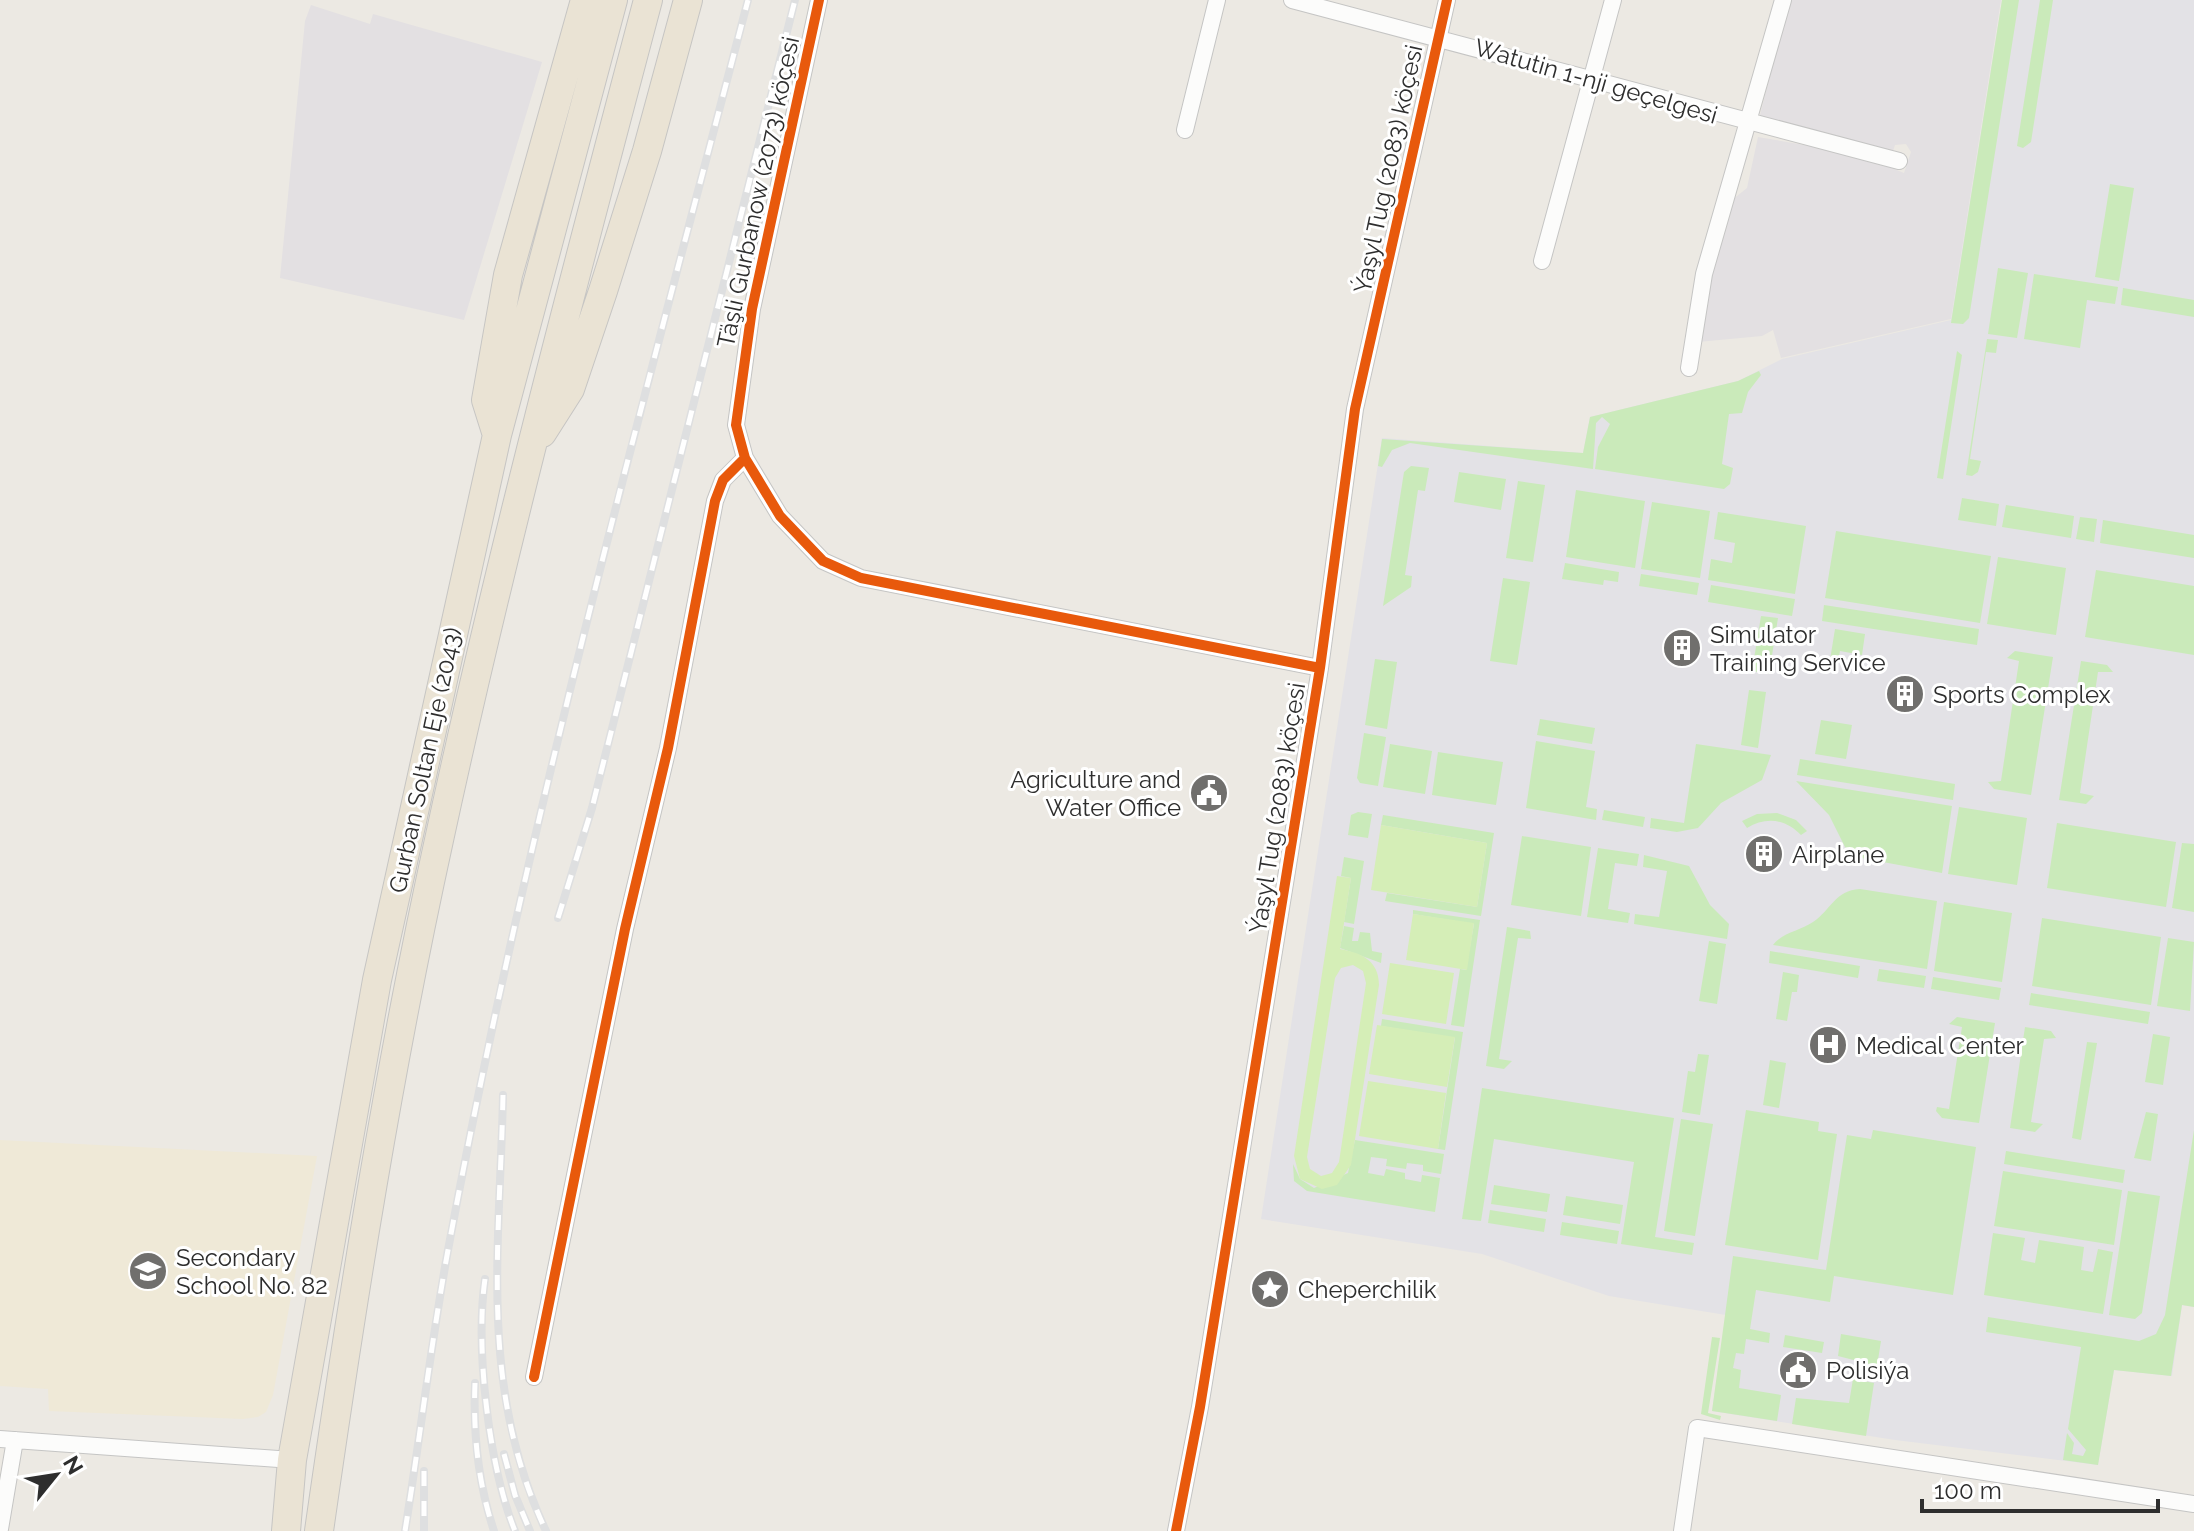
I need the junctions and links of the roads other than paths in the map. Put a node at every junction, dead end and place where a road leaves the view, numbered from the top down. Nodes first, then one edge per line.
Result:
1 (585, 0) edge
2 (613, 0) edge
3 (648, 0) edge
4 (688, 0) edge
5 (819, 0) edge
6 (1217, 0) edge
7 (1292, 0) edge
8 (1447, 0) edge
9 (1613, 0) edge
10 (1783, 0) edge
11 (1437, 37) junction
12 (1591, 77) junction
13 (1749, 124) junction
14 (1185, 130) dead end
15 (1899, 161) dead end
16 (1542, 261) dead end
17 (1689, 368) dead end
18 (497, 435) junction
19 (529, 454) junction
20 (745, 458) junction
21 (1320, 668) junction
22 (534, 1377) dead end
23 (7, 1439) edge
24 (292, 1460) junction
25 (2194, 1504) edge
26 (0, 1529) edge
27 (286, 1531) edge
28 (319, 1531) edge
29 (1176, 1531) edge
30 (1682, 1531) edge

1 - 18 highway
2 - 18 highway, Gurban Soltan Eje (2043)
3 - 19 highway, Gurban Soltan Eje (2043)
4 - 19 highway
5 - 20 street, Täşli Gurbanow (2073) köçesi
6 - 14 street
7 - 11 street, Watutin 1-nji geçelgesi
8 - 11 street, Ýaşyl Tug (2083) köçesi
9 - 12 street
10 - 13 street
11 - 12 street, Watutin 1-nji geçelgesi
11 - 21 street, Ýaşyl Tug (2083) köçesi
12 - 13 street, Watutin 1-nji geçelgesi
12 - 16 street
13 - 15 street, Watutin 1-nji geçelgesi
13 - 17 street
18 - 24 highway, Gurban Soltan Eje (2043)
19 - 28 highway, Gurban Soltan Eje (2043)
20 - 21 street, Täşli Gurbanow (2073) köçesi
20 - 22 street
21 - 29 street, Ýaşyl Tug (2083) köçesi
23 - 24 street
23 - 26 street
24 - 27 highway, Gurban Soltan Eje (2043)
25 - 30 street

